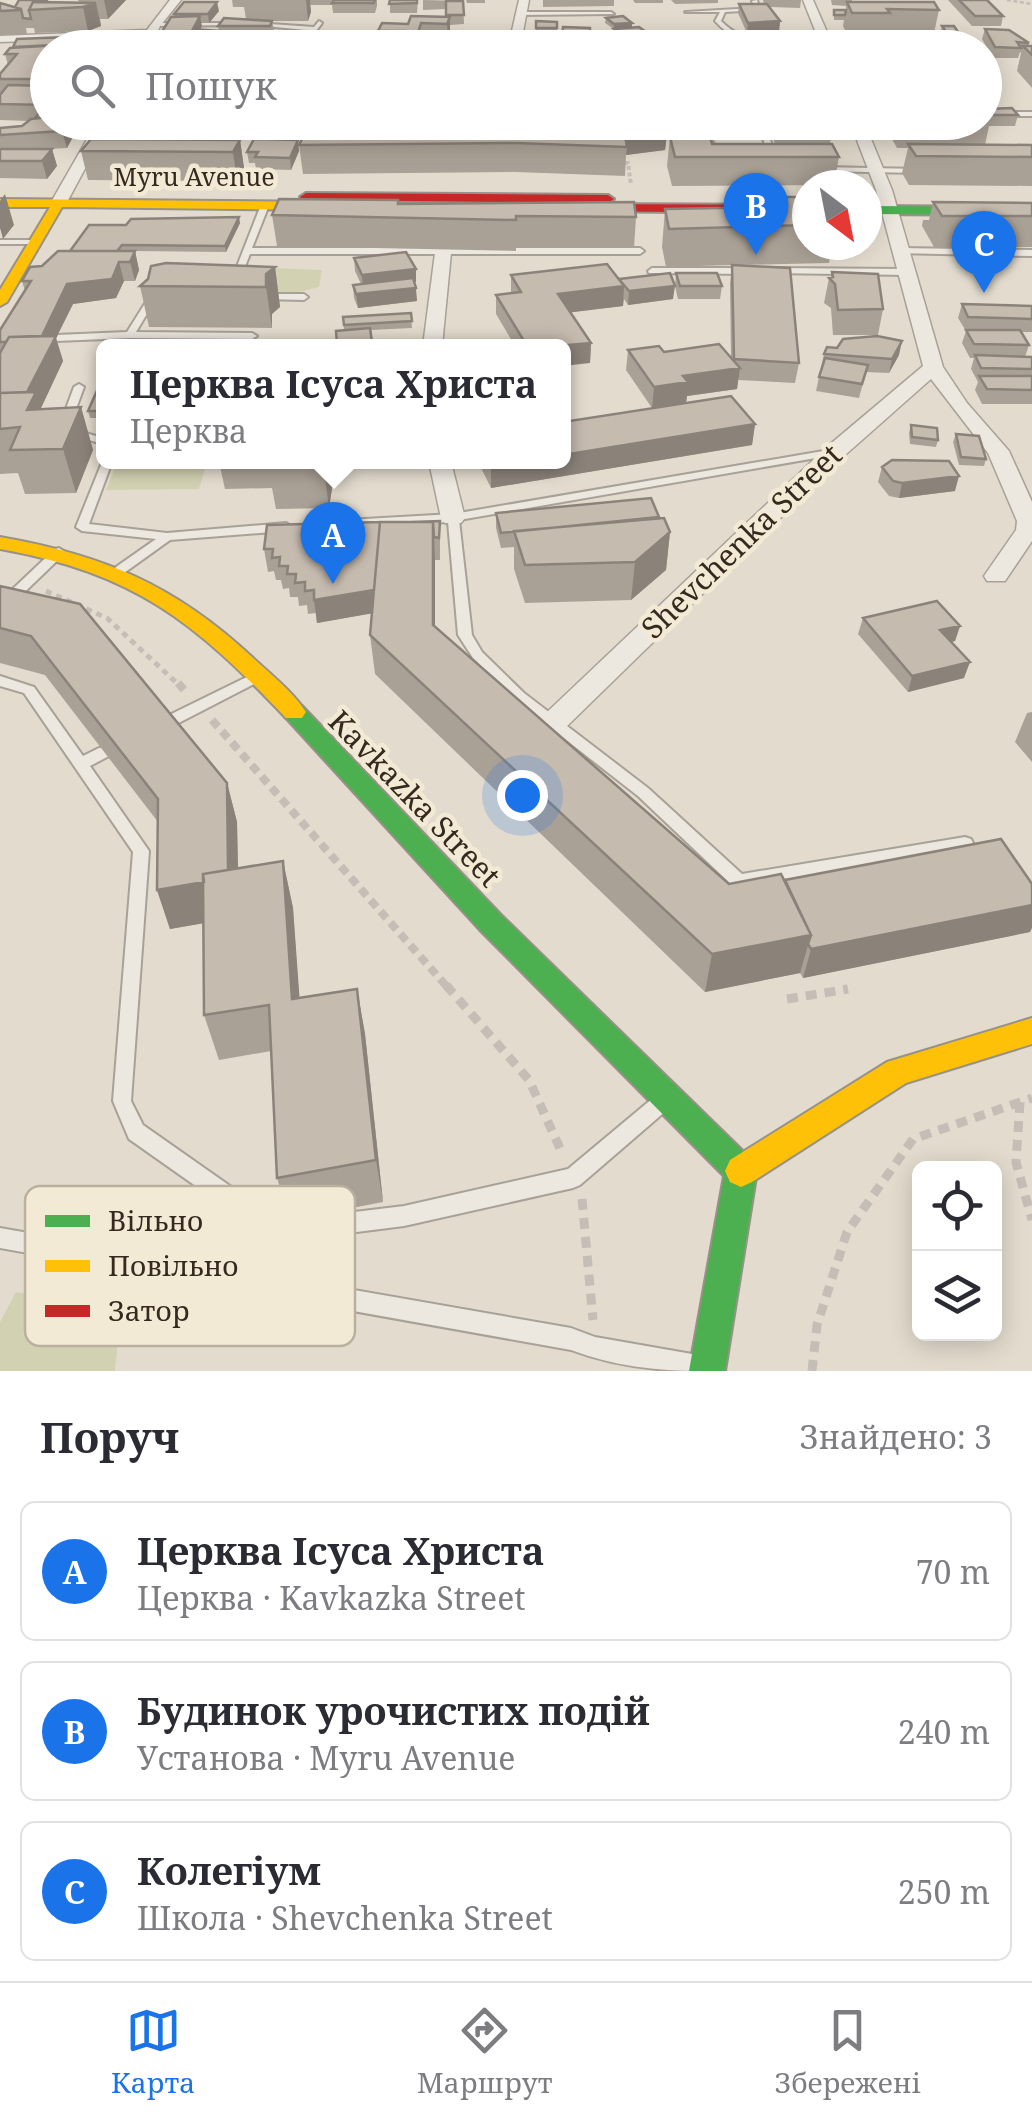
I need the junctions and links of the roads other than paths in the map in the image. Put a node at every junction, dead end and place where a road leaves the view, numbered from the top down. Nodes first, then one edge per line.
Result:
1 (176, 0) edge
2 (524, 0) edge
3 (808, 0) edge
4 (755, 1) edge
5 (723, 11) junction
6 (688, 12) dead end
7 (523, 14) junction
8 (611, 14) edge
9 (319, 23) dead end
10 (153, 29) junction
11 (138, 30) edge
12 (519, 30) edge
13 (724, 30) edge
14 (820, 30) edge
15 (30, 37) edge
16 (0, 39) edge
17 (1002, 114) edge
18 (1032, 114) edge
19 (96, 140) edge
20 (485, 140) edge
21 (767, 140) edge
22 (865, 140) edge
23 (458, 156) edge
24 (761, 169) edge
25 (811, 169) edge
26 (875, 169) junction
27 (940, 171) edge
28 (0, 195) edge
29 (60, 200) junction
30 (792, 200) edge
31 (1032, 201) edge
32 (0, 204) edge
33 (882, 205) edge
34 (882, 205) edge
35 (266, 206) junction
36 (792, 210) edge
37 (1032, 212) edge
38 (882, 218) edge
39 (0, 242) edge
40 (35, 242) junction
41 (640, 250) edge
42 (248, 251) junction
43 (1032, 253) edge
44 (443, 254) junction
45 (902, 262) junction
46 (652, 271) edge
47 (217, 279) edge
48 (236, 279) junction
49 (171, 297) edge
50 (229, 297) edge
51 (248, 297) edge
52 (304, 297) dead end
53 (0, 302) edge
54 (130, 335) junction
55 (252, 336) edge
56 (56, 338) edge
57 (433, 339) edge
58 (933, 367) junction
59 (79, 387) dead end
60 (62, 430) junction
61 (46, 431) edge
62 (96, 439) edge
63 (836, 452) junction
64 (104, 469) edge
65 (442, 469) edge
66 (452, 518) junction
67 (337, 524) edge
68 (299, 527) edge
69 (167, 536) junction
70 (0, 544) edge
71 (59, 552) junction
72 (120, 570) junction
73 (996, 576) dead end
74 (0, 608) edge
75 (257, 677) junction
76 (0, 681) edge
77 (555, 720) junction
78 (160, 726) edge
79 (104, 752) edge
80 (81, 764) junction
81 (965, 843) edge
82 (1032, 1031) edge
83 (667, 1098) junction
84 (741, 1171) junction
85 (213, 1186) edge
86 (355, 1222) edge
87 (0, 1238) edge
88 (25, 1242) edge
89 (355, 1301) edge
90 (707, 1370) edge

1 - 10 street
2 - 7 street
3 - 14 street
4 - 5 lane
5 - 6 lane
5 - 13 lane
7 - 8 lane
7 - 12 street
9 - 10 lane
10 - 11 street
15 - 16 street
17 - 18 lane
19 - 29 street
20 - 23 street
21 - 24 lane
22 - 26 street
25 - 26 lane
26 - 27 lane
28 - 29 street, Myru Avenue
29 - 30 street, Myru Avenue
29 - 32 street, Myru Avenue
29 - 35 street, Myru Avenue
29 - 40 street
31 - 33 street
34 - 37 street
35 - 36 street, Myru Avenue
35 - 42 lane
38 - 45 street
39 - 40 lane
40 - 53 street
41 - 44 lane
42 - 44 lane
42 - 48 lane
43 - 45 lane
44 - 57 street
45 - 46 lane
45 - 58 street
47 - 48 lane
48 - 50 lane
49 - 54 lane
51 - 52 lane
54 - 55 lane
54 - 56 lane
58 - 63 street, Shevchenka Street
58 - 73 street
59 - 60 lane
60 - 61 lane
60 - 62 lane
63 - 66 lane
63 - 77 street, Shevchenka Street
64 - 69 lane
65 - 66 street
66 - 67 lane
66 - 77 lane
68 - 69 lane
69 - 72 lane
70 - 71 street, Kavkazka Street
71 - 72 street, Kavkazka Street
71 - 74 lane
72 - 75 street, Kavkazka Street
75 - 78 lane
75 - 83 street, Kavkazka Street
76 - 80 lane
77 - 81 lane
79 - 80 lane
80 - 85 lane
82 - 84 street
83 - 84 street, Kavkazka Street
83 - 86 lane
84 - 90 street
87 - 88 lane
89 - 90 lane

